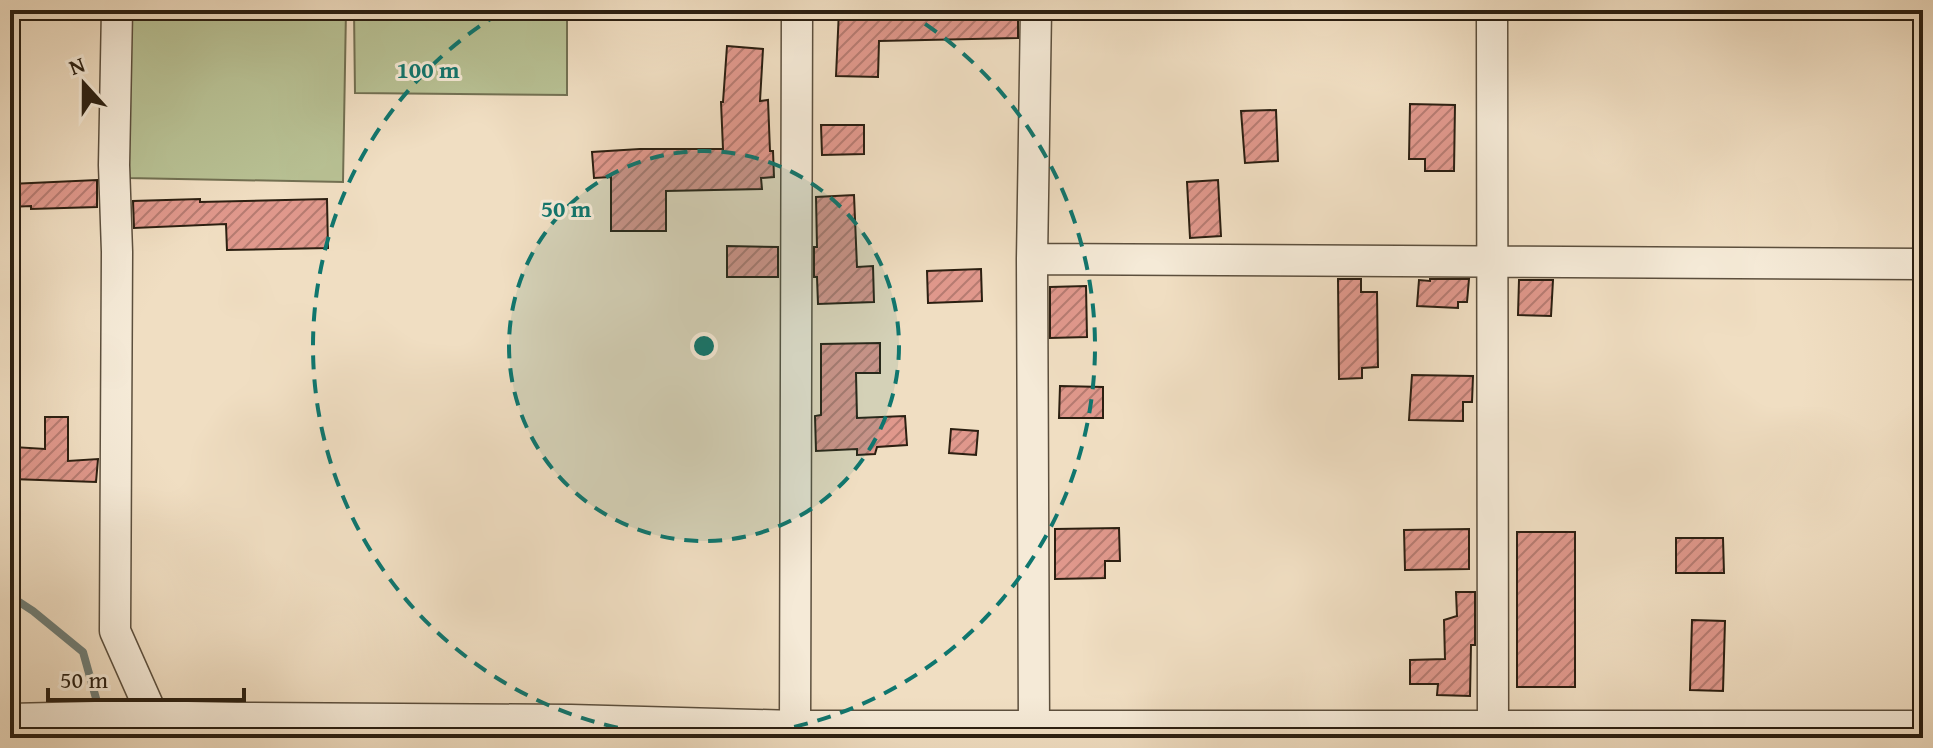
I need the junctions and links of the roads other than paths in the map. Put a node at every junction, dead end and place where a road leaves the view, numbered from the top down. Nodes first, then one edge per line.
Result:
1 (117, 10) edge
2 (797, 10) edge
3 (1036, 10) edge
4 (1492, 10) edge
5 (1032, 259) junction
6 (1492, 260) junction
7 (1923, 264) edge
8 (146, 720) junction
9 (10, 722) edge
10 (795, 729) junction
11 (1034, 729) junction
12 (1923, 729) edge
13 (1493, 733) edge

1 - 8 street
2 - 10 street
3 - 5 street
4 - 6 street
5 - 6 street
5 - 11 street
6 - 7 street
6 - 13 street
8 - 9 street
8 - 10 street
10 - 11 street
11 - 13 street
12 - 13 street

